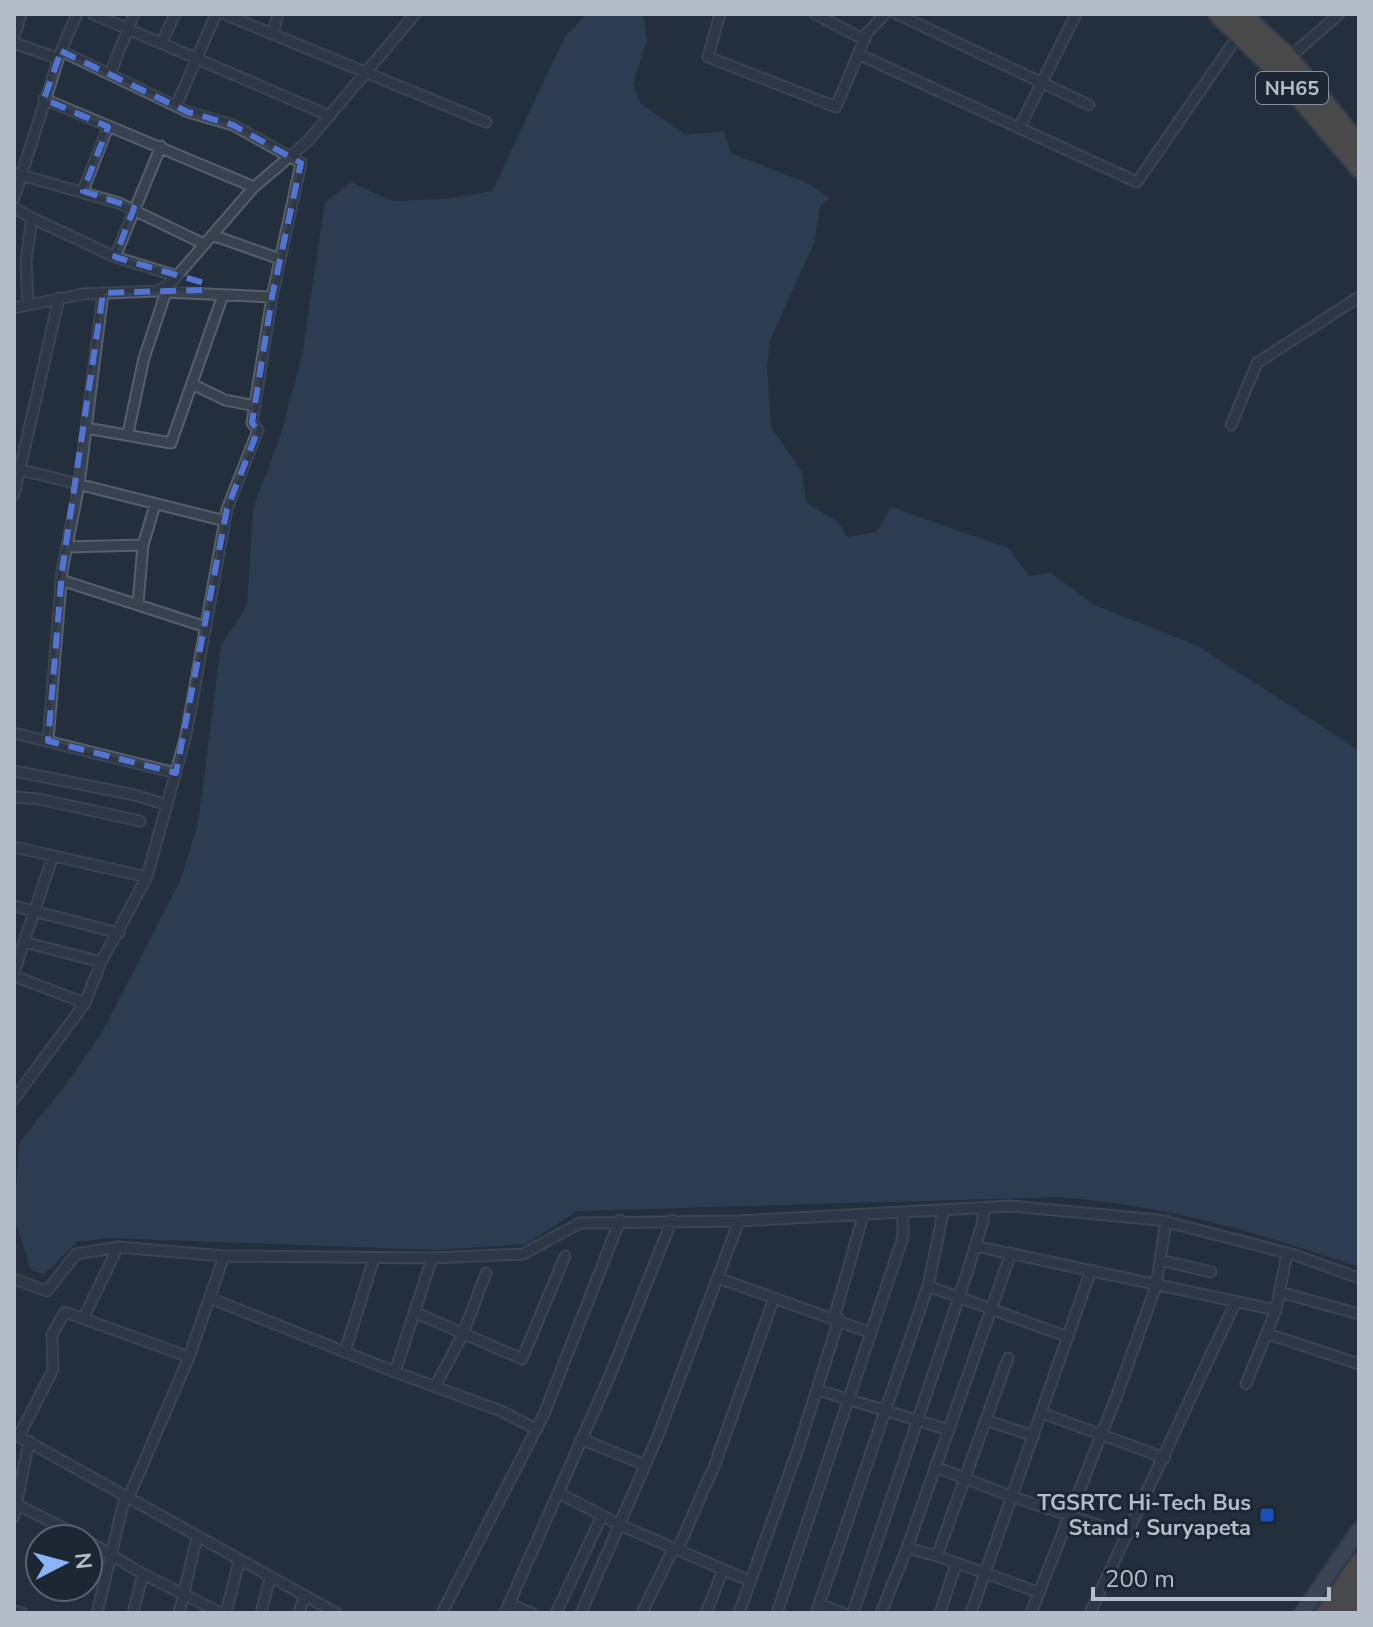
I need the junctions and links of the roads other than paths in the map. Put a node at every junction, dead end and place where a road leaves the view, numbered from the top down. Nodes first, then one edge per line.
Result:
1 (21, 14) edge
2 (77, 14) edge
3 (93, 14) edge
4 (134, 14) edge
5 (175, 14) edge
6 (216, 14) edge
7 (224, 14) edge
8 (278, 14) edge
9 (415, 14) edge
10 (720, 14) edge
11 (815, 14) edge
12 (885, 14) edge
13 (897, 14) edge
14 (1076, 14) edge
15 (1218, 14) edge
16 (1339, 14) edge
17 (1240, 24) edge
18 (128, 28) junction
19 (273, 34) junction
20 (865, 40) junction
21 (14, 41) edge
22 (162, 42) junction
23 (59, 54) junction
24 (858, 54) junction
25 (198, 57) junction
26 (1289, 58) junction
27 (367, 72) junction
28 (110, 74) junction
29 (1041, 83) junction
30 (44, 99) junction
31 (1089, 105) dead end
32 (176, 106) junction
33 (330, 116) junction
34 (486, 122) dead end
35 (108, 127) junction
36 (1019, 128) junction
37 (1359, 145) edge
38 (161, 146) junction
39 (291, 156) junction
40 (1359, 168) edge
41 (17, 174) edge
42 (254, 187) junction
43 (83, 191) junction
44 (14, 198) edge
45 (14, 208) edge
46 (134, 209) junction
47 (32, 218) junction
48 (212, 235) junction
49 (204, 244) junction
50 (115, 257) junction
51 (280, 259) junction
52 (172, 284) junction
53 (103, 293) junction
54 (223, 295) junction
55 (272, 297) junction
56 (1359, 297) edge
57 (59, 298) junction
58 (28, 304) junction
59 (14, 308) edge
60 (194, 385) junction
61 (255, 406) junction
62 (1231, 425) dead end
63 (86, 428) junction
64 (128, 433) junction
65 (17, 469) edge
66 (79, 485) junction
67 (14, 495) edge
68 (155, 505) junction
69 (225, 521) junction
70 (143, 545) junction
71 (67, 547) junction
72 (64, 581) junction
73 (138, 603) junction
74 (206, 627) junction
75 (14, 733) edge
76 (48, 741) junction
77 (14, 771) edge
78 (176, 773) junction
79 (14, 797) edge
80 (167, 805) junction
81 (140, 821) dead end
82 (14, 847) edge
83 (53, 856) junction
84 (147, 877) junction
85 (14, 906) edge
86 (34, 911) junction
87 (119, 933) junction
88 (24, 942) junction
89 (101, 962) junction
90 (14, 974) edge
91 (85, 1003) junction
92 (14, 1099) edge
93 (983, 1209) junction
94 (943, 1213) junction
95 (903, 1215) junction
96 (863, 1216) junction
97 (620, 1220) junction
98 (672, 1220) junction
99 (739, 1221) junction
100 (1166, 1221) junction
101 (975, 1246) junction
102 (118, 1247) junction
103 (1011, 1253) junction
104 (1287, 1253) junction
105 (224, 1256) junction
106 (565, 1256) dead end
107 (374, 1258) junction
108 (432, 1258) junction
109 (1160, 1260) junction
110 (1091, 1270) junction
111 (1211, 1272) dead end
112 (486, 1273) dead end
113 (718, 1278) junction
114 (1359, 1278) edge
115 (14, 1279) edge
116 (928, 1286) junction
117 (1156, 1286) junction
118 (1280, 1292) junction
119 (210, 1298) junction
120 (774, 1298) junction
121 (959, 1298) junction
122 (1236, 1301) junction
123 (993, 1309) junction
124 (1276, 1310) junction
125 (414, 1312) junction
126 (1359, 1314) edge
127 (836, 1318) junction
128 (83, 1319) junction
129 (871, 1333) junction
130 (463, 1334) junction
131 (1268, 1334) junction
132 (1068, 1337) junction
133 (345, 1352) junction
134 (189, 1357) junction
135 (1008, 1358) dead end
136 (1359, 1364) edge
137 (395, 1372) junction
138 (1246, 1384) dead end
139 (435, 1387) junction
140 (818, 1390) junction
141 (849, 1399) junction
142 (883, 1408) junction
143 (1042, 1413) junction
144 (918, 1418) junction
145 (985, 1420) junction
146 (536, 1429) junction
147 (949, 1430) junction
148 (1099, 1433) junction
149 (1034, 1436) junction
150 (21, 1437) edge
151 (581, 1439) junction
152 (1165, 1458) junction
153 (645, 1465) junction
154 (936, 1467) junction
155 (963, 1479) junction
156 (559, 1493) junction
157 (1013, 1497) junction
158 (127, 1498) junction
159 (16, 1504) junction
160 (1067, 1515) junction
161 (14, 1516) edge
162 (602, 1516) junction
163 (53, 1523) edge
164 (620, 1525) junction
165 (1359, 1530) edge
166 (1128, 1535) junction
167 (197, 1537) junction
168 (907, 1548) junction
169 (104, 1549) edge
170 (676, 1549) junction
171 (112, 1553) junction
172 (937, 1556) junction
173 (239, 1561) junction
174 (1359, 1563) edge
175 (956, 1564) junction
176 (723, 1570) junction
177 (143, 1574) junction
178 (984, 1575) junction
179 (270, 1578) junction
180 (750, 1581) junction
181 (1359, 1589) edge
182 (1038, 1592) junction
183 (183, 1594) junction
184 (304, 1597) junction
185 (506, 1608) edge
186 (818, 1608) edge
187 (14, 1611) edge
188 (22, 1613) edge
189 (97, 1613) edge
190 (133, 1613) edge
191 (179, 1613) edge
192 (224, 1613) edge
193 (261, 1613) edge
194 (299, 1613) edge
195 (336, 1613) edge
196 (442, 1613) edge
197 (532, 1613) edge
198 (556, 1613) edge
199 (581, 1613) edge
200 (642, 1613) edge
201 (706, 1613) edge
202 (739, 1613) edge
203 (777, 1613) edge
204 (843, 1613) edge
205 (853, 1613) edge
206 (881, 1613) edge
207 (940, 1613) edge
208 (971, 1613) edge
209 (1031, 1613) edge
210 (1090, 1613) edge
211 (1302, 1613) edge
212 (1326, 1613) edge
213 (1345, 1613) edge

1 - 21 street
2 - 23 street
3 - 18 street
4 - 18 street
5 - 22 street
6 - 25 street
7 - 19 street
8 - 19 street
9 - 27 street
10 - 24 street
11 - 20 street
12 - 20 street
13 - 29 street
14 - 29 street
15 - 17 highway, NH65
16 - 26 street
17 - 26 highway, NH65
17 - 36 street
17 - 40 highway, NH65
18 - 22 street
18 - 28 street
19 - 27 street
20 - 24 street
21 - 23 street
22 - 25 street
23 - 28 street
23 - 30 street
24 - 36 street
25 - 32 street
25 - 33 street
26 - 37 highway, NH65
27 - 33 street
27 - 34 street
28 - 32 street
29 - 31 street
29 - 36 street
30 - 35 street
30 - 41 street
32 - 39 street
33 - 39 street
35 - 38 street
35 - 43 street
38 - 42 street
38 - 46 street
39 - 42 street
39 - 51 street
41 - 43 street
41 - 44 street
42 - 48 street
43 - 46 street
45 - 47 street
46 - 49 street
46 - 50 street
47 - 50 street
47 - 58 street
48 - 49 street
48 - 51 street
49 - 52 street
50 - 52 street
51 - 55 street
52 - 53 street
52 - 54 street
52 - 64 street
53 - 57 street
53 - 63 street
54 - 55 street
54 - 60 street
55 - 61 street
56 - 62 street
57 - 58 street
57 - 65 street
58 - 59 street
60 - 61 street
60 - 64 street
61 - 69 street
63 - 64 street
63 - 66 street
65 - 66 street
65 - 67 street
66 - 68 street
66 - 71 street
68 - 69 street
68 - 70 street
69 - 74 street
70 - 71 street
70 - 73 street
71 - 72 street
72 - 73 street
72 - 76 street
73 - 74 street
74 - 78 street
75 - 76 street
76 - 78 street
77 - 80 street
78 - 80 street
79 - 81 street
80 - 84 street
82 - 83 street
83 - 84 street
83 - 86 street
84 - 87 street
85 - 86 street
86 - 87 street
86 - 88 street
87 - 89 street
88 - 89 street
88 - 90 street
89 - 91 street
90 - 91 street
91 - 92 street
93 - 94 street
93 - 100 street
93 - 101 street
94 - 95 street
94 - 116 street
95 - 96 street
95 - 129 street
96 - 99 street
96 - 127 street
97 - 98 street
97 - 108 street
97 - 146 street
98 - 99 street
98 - 151 street
99 - 113 street
100 - 104 street
100 - 109 street
101 - 103 street
101 - 121 street
102 - 105 street
102 - 115 street
102 - 128 street
103 - 110 street
103 - 123 street
104 - 114 street
104 - 118 street
105 - 107 street
105 - 119 street
106 - 130 street
107 - 108 street
107 - 133 street
108 - 125 street
109 - 111 street
109 - 117 street
110 - 117 street
110 - 132 street
112 - 130 street
113 - 120 street
113 - 153 street
116 - 121 street
116 - 142 street
117 - 122 street
117 - 148 street
118 - 124 street
118 - 126 street
119 - 133 street
119 - 134 street
120 - 127 street
120 - 170 street
121 - 123 street
121 - 144 street
122 - 124 street
122 - 152 street
123 - 132 street
123 - 147 street
124 - 131 street
125 - 130 street
125 - 137 street
127 - 129 street
127 - 140 street
128 - 134 street
128 - 150 street
129 - 141 street
130 - 139 street
131 - 136 street
131 - 138 street
132 - 143 street
133 - 137 street
134 - 158 street
135 - 145 street
137 - 139 street
139 - 146 street
140 - 141 street
140 - 180 street
141 - 142 street
141 - 203 street
142 - 144 street
142 - 186 street
143 - 148 street
143 - 149 street
144 - 147 street
144 - 205 street
145 - 149 street
145 - 155 street
146 - 196 street
147 - 154 street
148 - 152 street
148 - 160 street
149 - 157 street
150 - 158 street
150 - 159 street
151 - 153 street
151 - 156 street
152 - 166 street
153 - 164 street
154 - 155 street
154 - 168 street
155 - 157 street
155 - 172 street
156 - 162 street
156 - 185 street
157 - 160 street
157 - 178 street
158 - 167 street
158 - 171 street
159 - 161 street
159 - 163 street
160 - 166 street
160 - 182 street
162 - 164 street
162 - 198 street
164 - 170 street
164 - 199 street
165 - 211 main road
166 - 210 street
167 - 173 street
167 - 183 street
168 - 172 street
168 - 206 street
169 - 171 street
170 - 176 street
170 - 200 street
171 - 177 street
171 - 189 street
172 - 175 street
173 - 179 street
173 - 192 street
174 - 212 highway
175 - 178 street
175 - 207 street
176 - 180 street
176 - 201 street
177 - 183 street
177 - 190 street
178 - 182 street
178 - 208 street
179 - 184 street
179 - 193 street
180 - 202 street
181 - 213 highway
182 - 209 street
183 - 191 street
183 - 192 street
184 - 194 street
184 - 195 street
185 - 197 street
186 - 204 street
187 - 188 street

